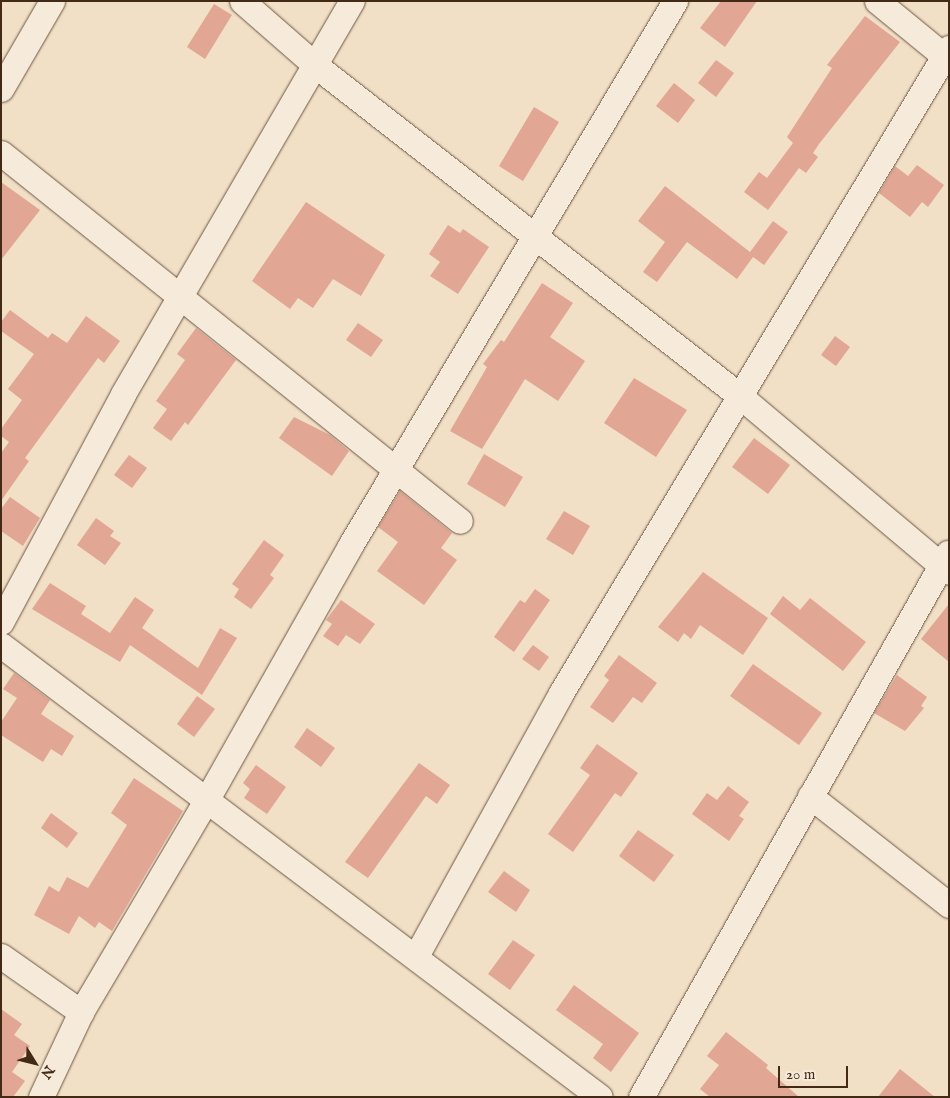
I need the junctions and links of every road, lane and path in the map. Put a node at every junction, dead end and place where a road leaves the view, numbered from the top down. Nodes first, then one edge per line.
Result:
1 (52, 1) edge
2 (242, 1) edge
3 (352, 1) edge
4 (676, 1) edge
5 (877, 1) edge
6 (947, 55) edge
7 (315, 65) junction
8 (1, 89) edge
9 (1, 153) edge
10 (536, 233) junction
11 (179, 298) junction
12 (740, 396) junction
13 (397, 467) junction
14 (460, 521) dead end
15 (946, 563) edge
16 (1, 622) edge
17 (1, 644) edge
18 (810, 796) junction
19 (207, 799) junction
20 (949, 905) edge
21 (1, 956) edge
22 (416, 956) junction
23 (81, 1012) junction
24 (41, 1097) edge
25 (600, 1097) edge
26 (641, 1097) edge

1 - 8 street
2 - 7 street
3 - 7 street
4 - 10 street
5 - 6 street
6 - 12 street
7 - 10 street
7 - 11 street
9 - 11 street
10 - 12 street
10 - 13 street
11 - 13 street
11 - 16 street
12 - 15 street
12 - 22 street
13 - 14 street
13 - 19 street
15 - 18 street
17 - 19 street
18 - 20 street
18 - 26 street
19 - 22 street
19 - 23 street
21 - 23 street
22 - 25 street
23 - 24 street

